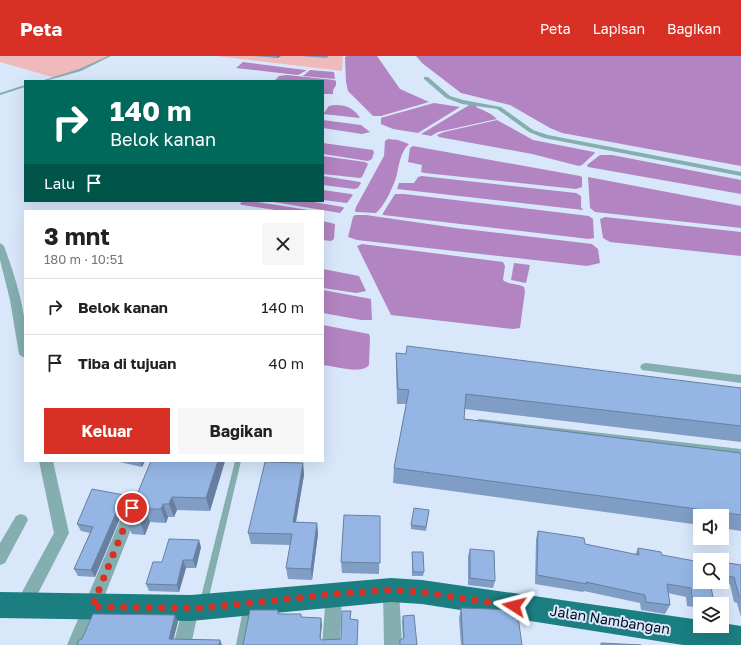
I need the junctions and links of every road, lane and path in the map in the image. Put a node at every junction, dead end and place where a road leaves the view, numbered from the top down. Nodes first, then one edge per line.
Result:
1 (110, 56) edge
2 (426, 78) dead end
3 (45, 80) edge
4 (24, 86) edge
5 (0, 94) edge
6 (741, 174) edge
7 (0, 246) edge
8 (24, 348) edge
9 (646, 367) dead end
10 (741, 379) edge
11 (480, 421) edge
12 (741, 451) edge
13 (46, 462) edge
14 (238, 462) edge
15 (138, 494) edge
16 (21, 520) dead end
17 (0, 558) edge
18 (391, 590) junction
19 (334, 594) junction
20 (248, 603) junction
21 (12, 606) edge
22 (92, 607) junction
23 (197, 608) junction
24 (741, 640) edge
25 (76, 645) edge
26 (182, 645) edge
27 (240, 645) edge
28 (331, 645) edge
29 (393, 645) edge

1 - 3 lane
2 - 6 street
4 - 5 lane
7 - 8 street
9 - 10 street
11 - 12 lane
13 - 21 street
14 - 23 lane
15 - 22 street
16 - 17 street
18 - 19 main road, Jalan Nambangan
18 - 24 main road, Jalan Nambangan
18 - 29 street
19 - 20 main road, Jalan Nambangan
19 - 28 street
20 - 23 main road, Jalan Nambangan
20 - 27 lane
21 - 22 main road, Jalan Nambangan
22 - 23 main road, Jalan Nambangan
22 - 25 street
23 - 26 street

